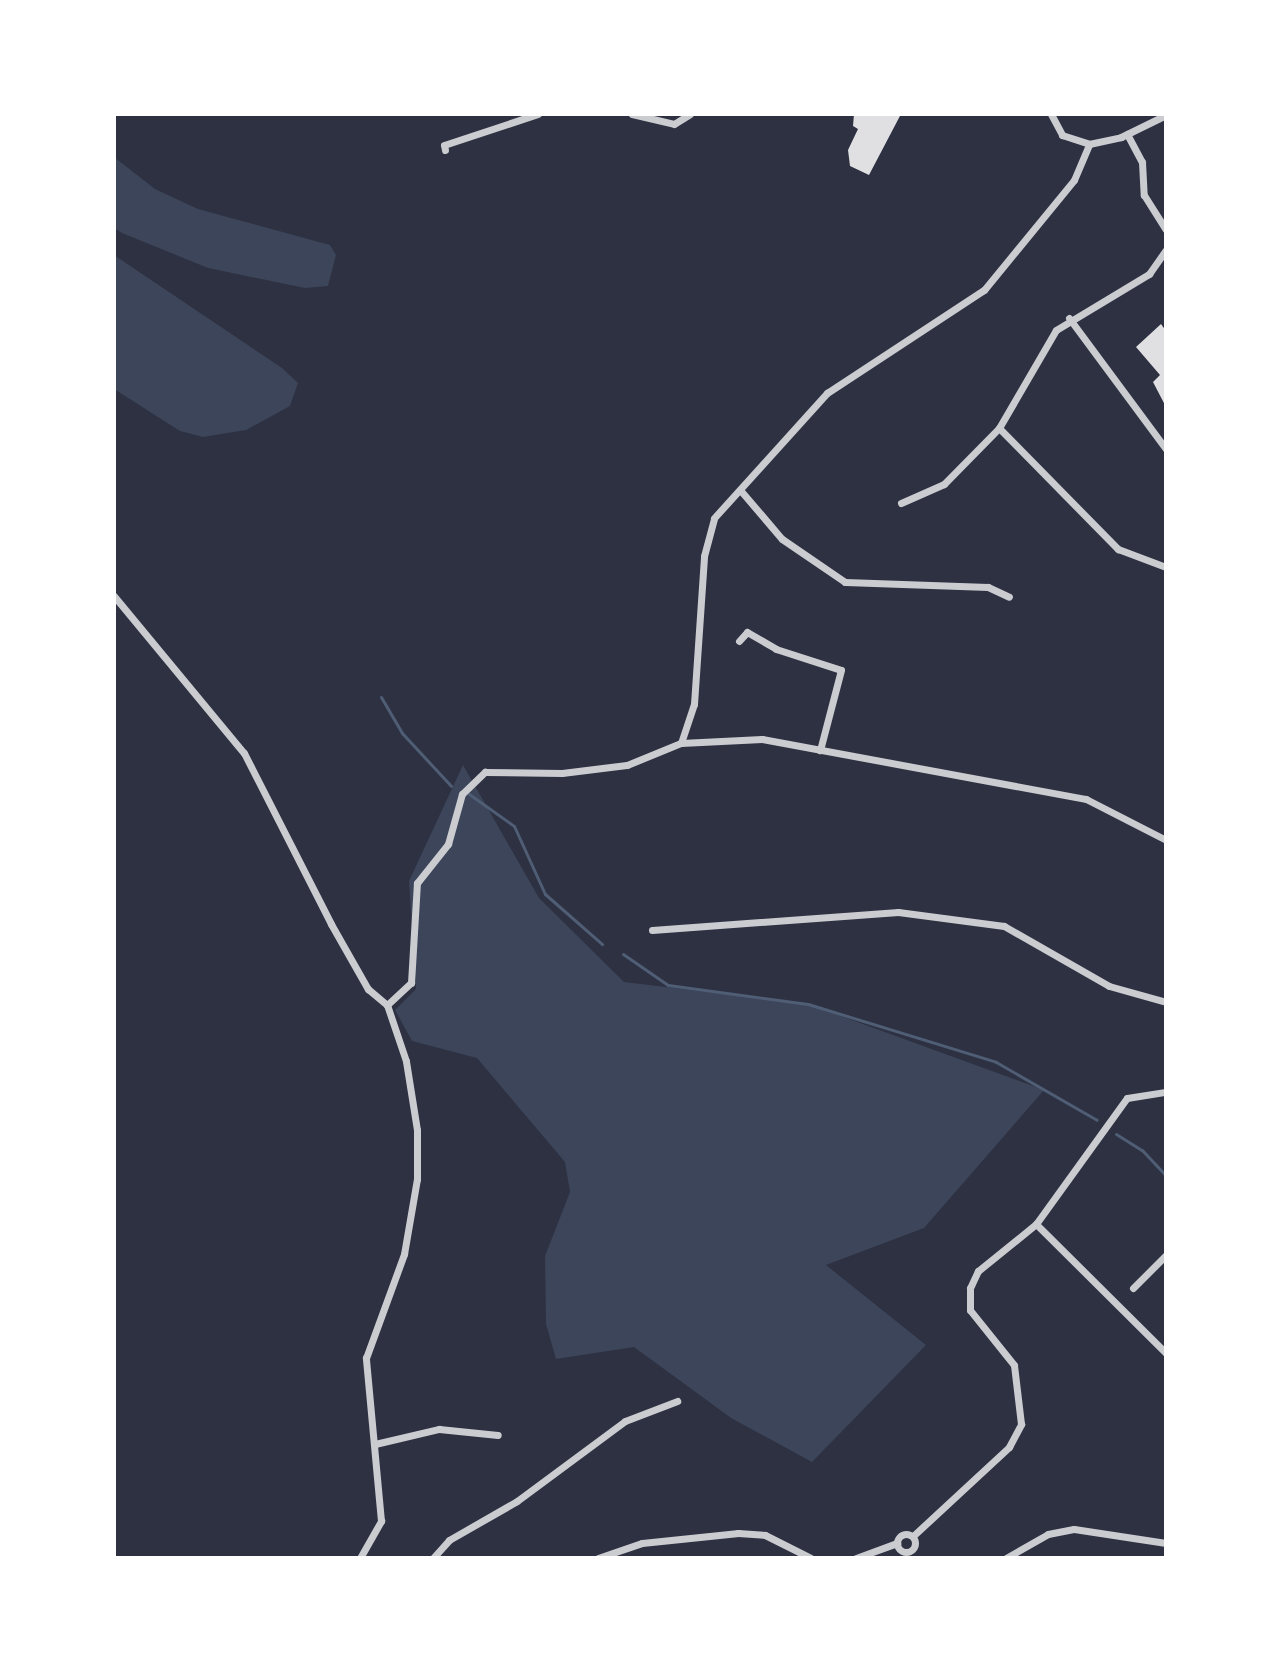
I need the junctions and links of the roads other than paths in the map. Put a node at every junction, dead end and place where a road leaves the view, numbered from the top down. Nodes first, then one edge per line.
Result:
1 (538, 114) edge
2 (632, 114) edge
3 (690, 114) edge
4 (1051, 114) edge
5 (1166, 115) edge
6 (1127, 134) junction
7 (1089, 144) junction
8 (445, 150) dead end
9 (1166, 230) edge
10 (1166, 250) edge
11 (1069, 318) junction
12 (999, 428) junction
13 (1166, 449) edge
14 (741, 491) junction
15 (901, 503) dead end
16 (1166, 567) edge
17 (114, 596) edge
18 (1009, 597) dead end
19 (739, 641) dead end
20 (681, 743) junction
21 (820, 750) junction
22 (1166, 840) edge
23 (652, 930) dead end
24 (1166, 1002) edge
25 (387, 1005) junction
26 (1166, 1092) edge
27 (1036, 1224) junction
28 (1166, 1255) edge
29 (1133, 1288) dead end
30 (1166, 1353) edge
31 (677, 1401) dead end
32 (498, 1435) dead end
33 (375, 1444) junction
34 (913, 1536) junction
35 (897, 1543) junction
36 (1166, 1543) edge
37 (911, 1550) junction
38 (360, 1558) edge
39 (433, 1558) edge
40 (598, 1558) edge
41 (811, 1558) edge
42 (856, 1558) edge
43 (917, 1558) edge
44 (1006, 1558) edge

1 - 8 street
2 - 3 street
4 - 7 street
5 - 6 street
6 - 7 street
6 - 9 street
7 - 14 street
10 - 11 street
11 - 12 street
11 - 13 street
12 - 15 street
12 - 16 street
14 - 18 street
14 - 20 street
17 - 25 street
19 - 21 street
20 - 21 street
20 - 25 street
21 - 22 street
23 - 24 street
25 - 33 street
26 - 27 street
27 - 30 street
27 - 34 street
28 - 29 street
31 - 39 street
32 - 33 street
33 - 38 street
34 - 35 street
34 - 37 street
35 - 37 street
35 - 42 street
36 - 44 street
37 - 43 street
40 - 41 street

